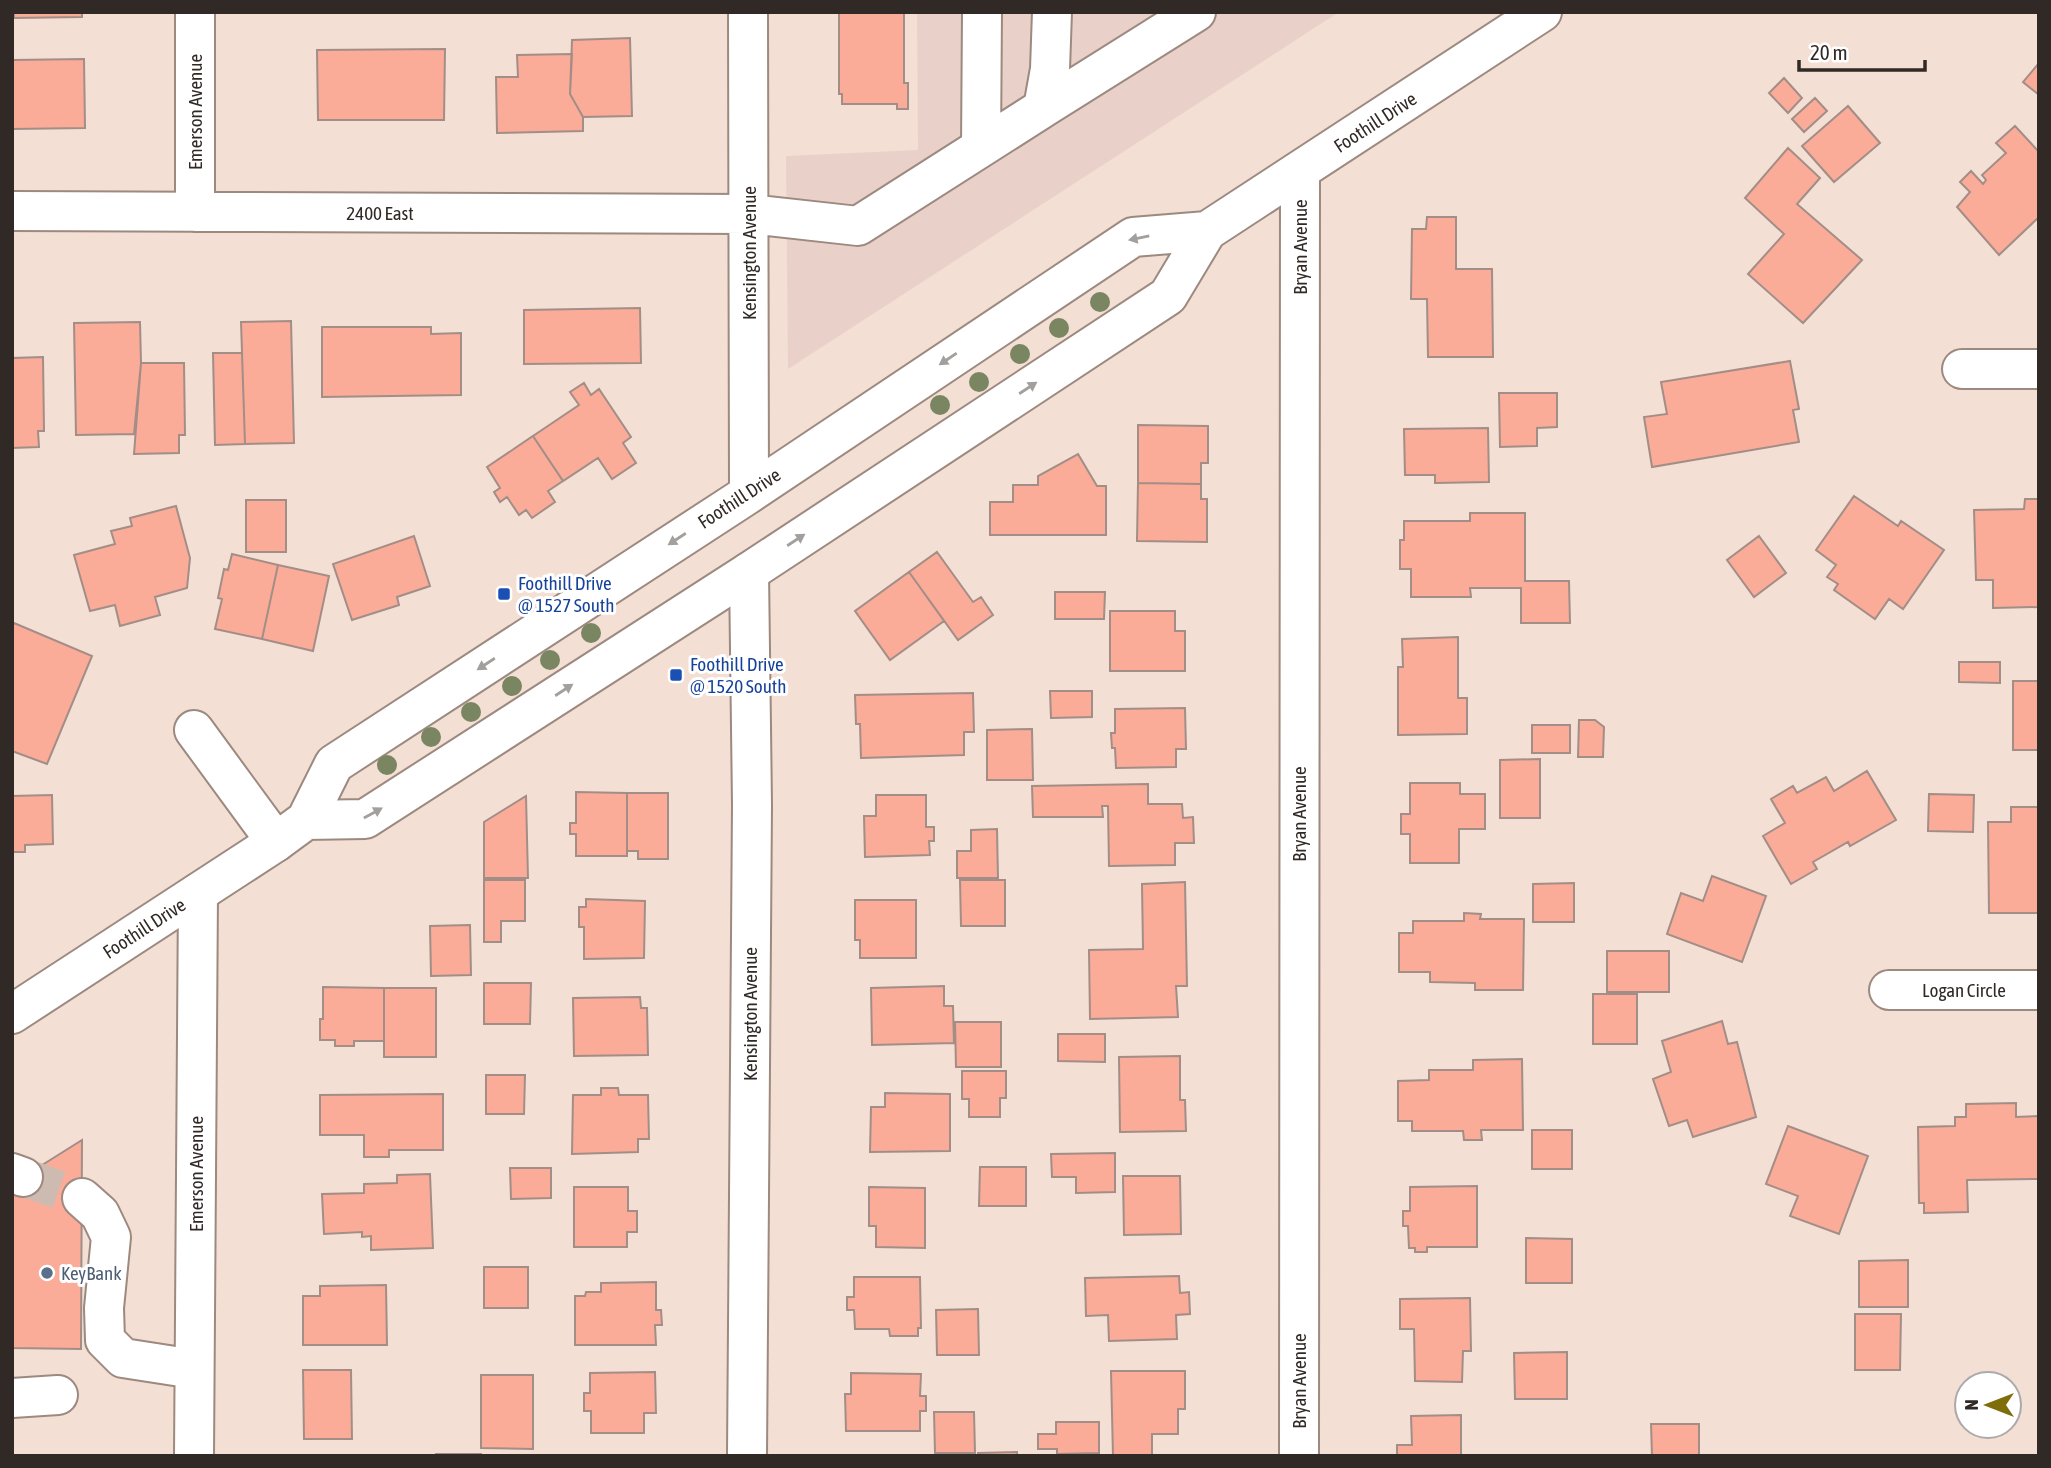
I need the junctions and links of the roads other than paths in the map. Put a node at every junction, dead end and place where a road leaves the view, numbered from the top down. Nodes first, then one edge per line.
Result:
1 (195, 12) edge
2 (748, 12) edge
3 (982, 12) edge
4 (1052, 12) edge
5 (1196, 12) edge
6 (1542, 12) edge
7 (1043, 108) junction
8 (981, 147) junction
9 (1300, 172) junction
10 (12, 211) edge
11 (195, 212) junction
12 (749, 214) junction
13 (1207, 231) junction
14 (1962, 369) dead end
15 (2039, 369) edge
16 (749, 493) junction
17 (749, 572) junction
18 (194, 730) dead end
19 (306, 820) junction
20 (276, 842) junction
21 (198, 892) junction
22 (1889, 990) dead end
23 (2039, 990) edge
24 (12, 1014) edge
25 (82, 1198) tunnel mouth
26 (194, 1369) junction
27 (58, 1395) dead end
28 (12, 1398) edge
29 (194, 1456) edge
30 (747, 1456) edge
31 (1299, 1456) edge

1 - 11 street, Emerson Avenue
2 - 12 street, Kensington Avenue
3 - 8 street
4 - 7 street
5 - 7 street, 2400 East
6 - 9 street, Foothill Drive
7 - 8 street, 2400 East
8 - 12 street, 2400 East
9 - 13 street, Foothill Drive
9 - 31 street, Bryan Avenue
10 - 11 street, 2400 East
11 - 12 street, 2400 East
12 - 16 street, Kensington Avenue
13 -> 16 street, Foothill Drive
17 -> 13 street, Foothill Drive
14 - 15 street
16 -> 19 street, Foothill Drive
19 -> 17 street, Foothill Drive
17 - 30 street, Kensington Avenue
18 - 20 street
19 - 20 street, Foothill Drive
20 - 21 street, Foothill Drive
21 - 24 street, Foothill Drive
21 - 26 street, Emerson Avenue
22 - 23 street, Logan Circle
25 - 26 street
26 - 29 street, Emerson Avenue
27 - 28 street

